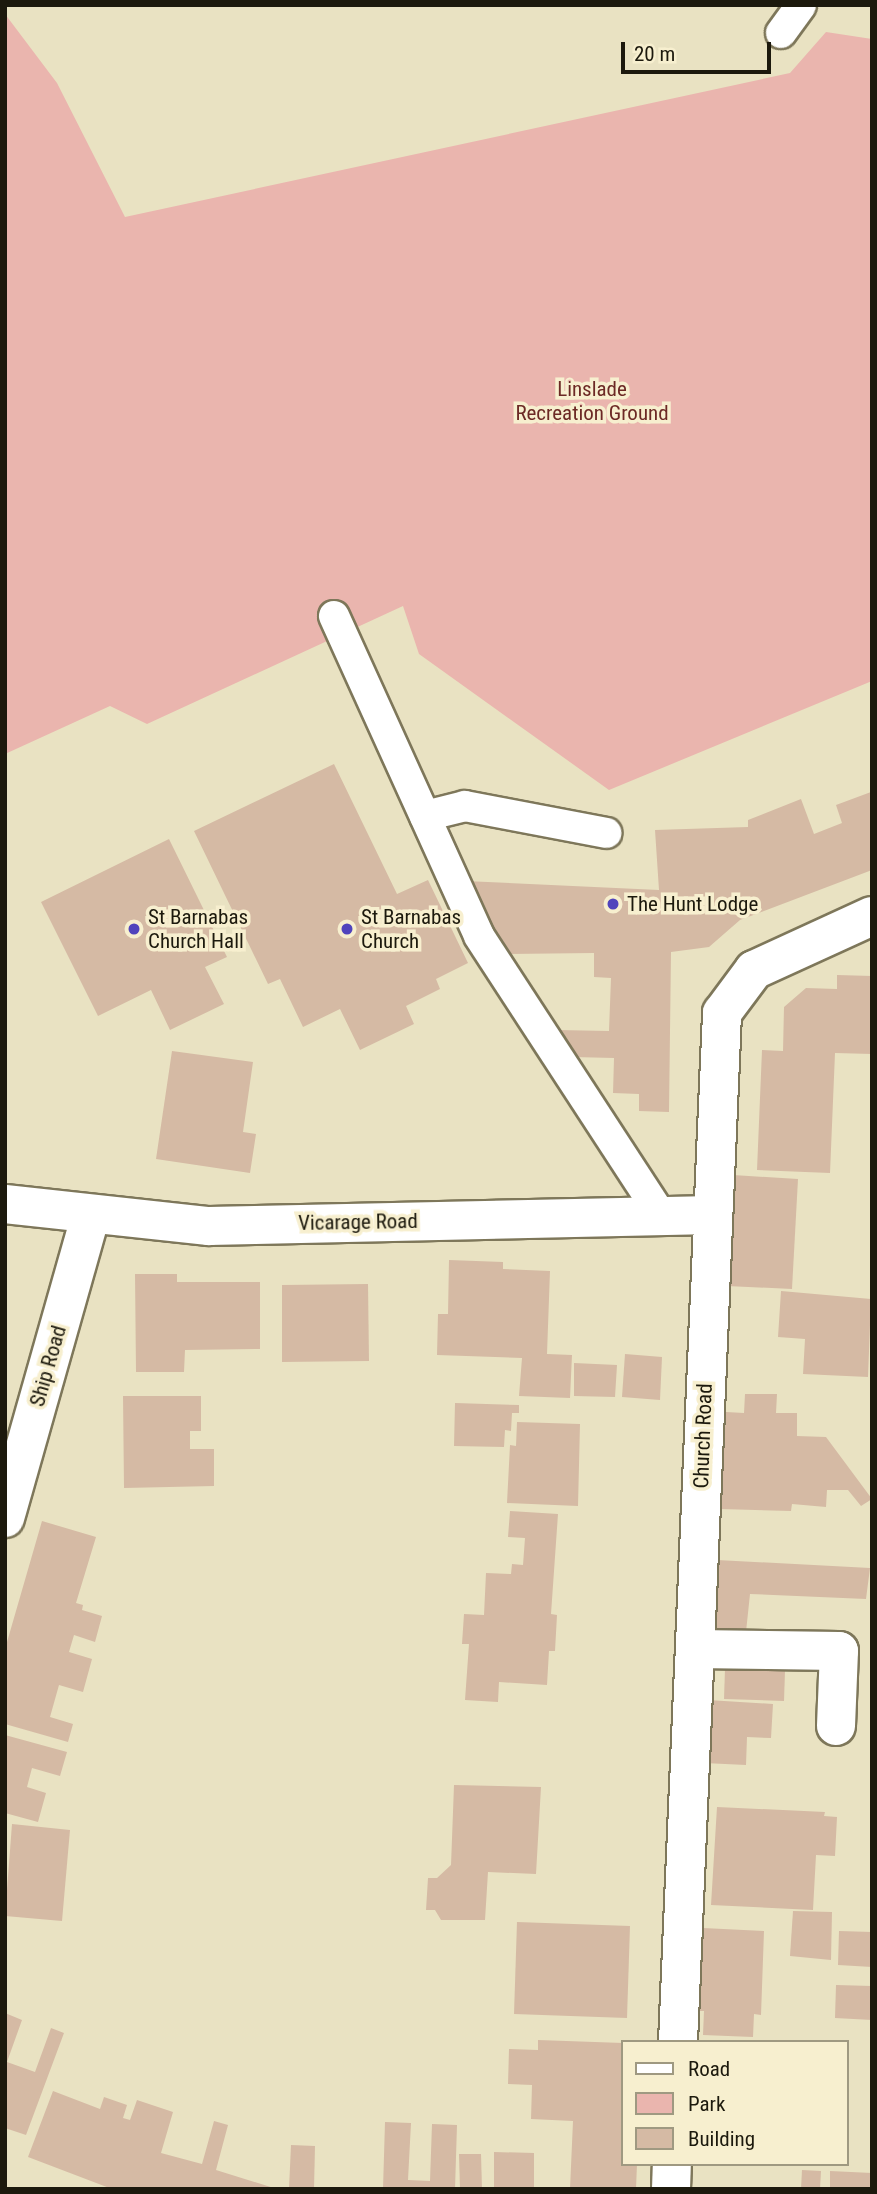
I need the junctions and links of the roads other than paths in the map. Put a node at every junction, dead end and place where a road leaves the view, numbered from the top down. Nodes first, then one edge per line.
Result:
1 (801, 5) edge
2 (780, 33) dead end
3 (334, 615) dead end
4 (425, 816) junction
5 (606, 833) dead end
6 (872, 916) edge
7 (5, 1203) edge
8 (91, 1215) junction
9 (713, 1215) junction
10 (661, 1216) junction
11 (5, 1518) edge
12 (696, 1649) junction
13 (836, 1727) dead end
14 (678, 2040) edge
15 (672, 2166) edge
16 (671, 2189) edge

1 - 2 lane
3 - 4 lane
4 - 5 lane
4 - 10 lane
6 - 9 street, Church Road
7 - 8 street, Vicarage Road
8 - 10 street, Vicarage Road
8 - 11 street, Ship Road
9 - 10 street, Vicarage Road
9 - 12 street, Church Road
12 - 13 street
12 - 14 street, Church Road
15 - 16 street

